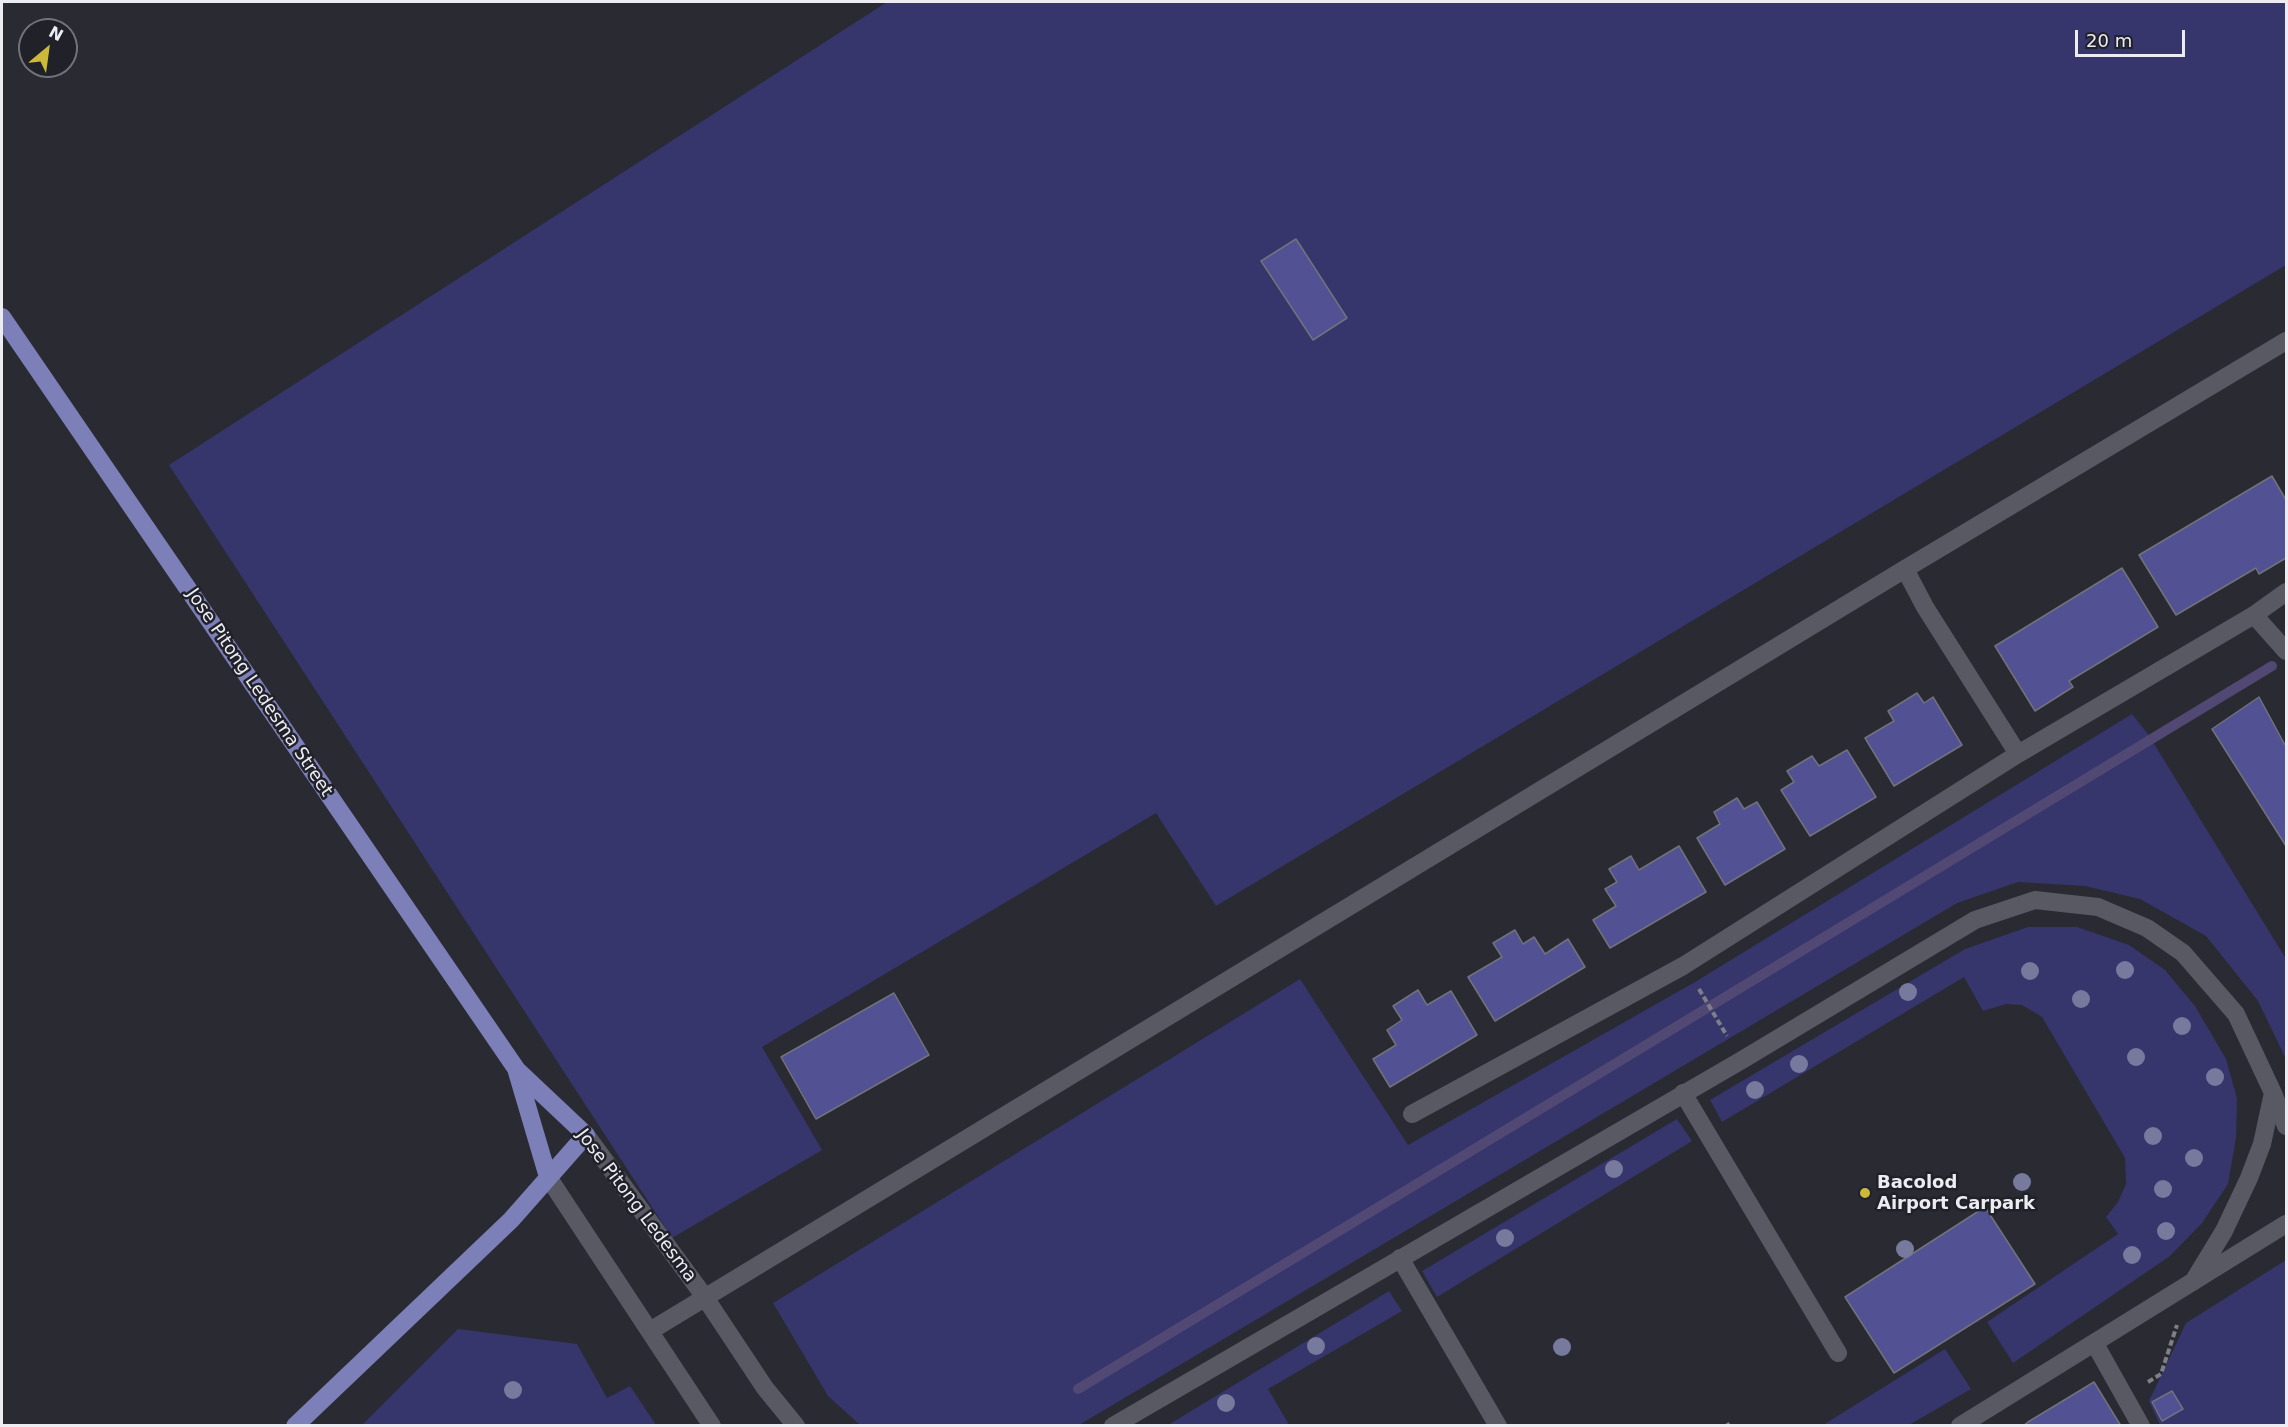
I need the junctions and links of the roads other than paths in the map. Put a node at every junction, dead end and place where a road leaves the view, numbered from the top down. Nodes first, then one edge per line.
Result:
1 (2, 317) edge
2 (2286, 341) edge
3 (1905, 568) junction
4 (2286, 592) edge
5 (2254, 615) junction
6 (2286, 651) edge
7 (2018, 754) junction
8 (517, 1070) junction
9 (1683, 1093) junction
10 (2273, 1093) junction
11 (1413, 1114) dead end
12 (2286, 1126) edge
13 (586, 1135) junction
14 (548, 1177) junction
15 (2286, 1224) edge
16 (1400, 1258) junction
17 (2193, 1282) junction
18 (704, 1296) junction
19 (650, 1330) junction
20 (2095, 1344) junction
21 (1838, 1353) dead end
22 (295, 1425) edge
23 (712, 1425) edge
24 (796, 1425) edge
25 (1113, 1425) edge
26 (1498, 1425) edge
27 (1960, 1425) edge
28 (2141, 1425) edge

1 - 8 main road, Jose Pitong Ledesma Street
2 - 3 street
3 - 7 street
3 - 18 street
4 - 5 street
5 - 6 street
5 - 7 street
7 - 11 street
8 - 13 main road, Jose Pitong Ledesma
8 - 14 main road
9 - 10 street
9 - 16 street
9 - 21 street
10 - 12 street
10 - 17 street
13 - 14 main road
13 - 18 street, Jose Pitong Ledesma
14 - 19 street
14 - 22 main road
15 - 17 street
16 - 25 street
16 - 26 street
17 - 20 street
18 - 19 street
18 - 24 street, Jose Pitong Ledesma
19 - 23 street
20 - 27 street
20 - 28 street

